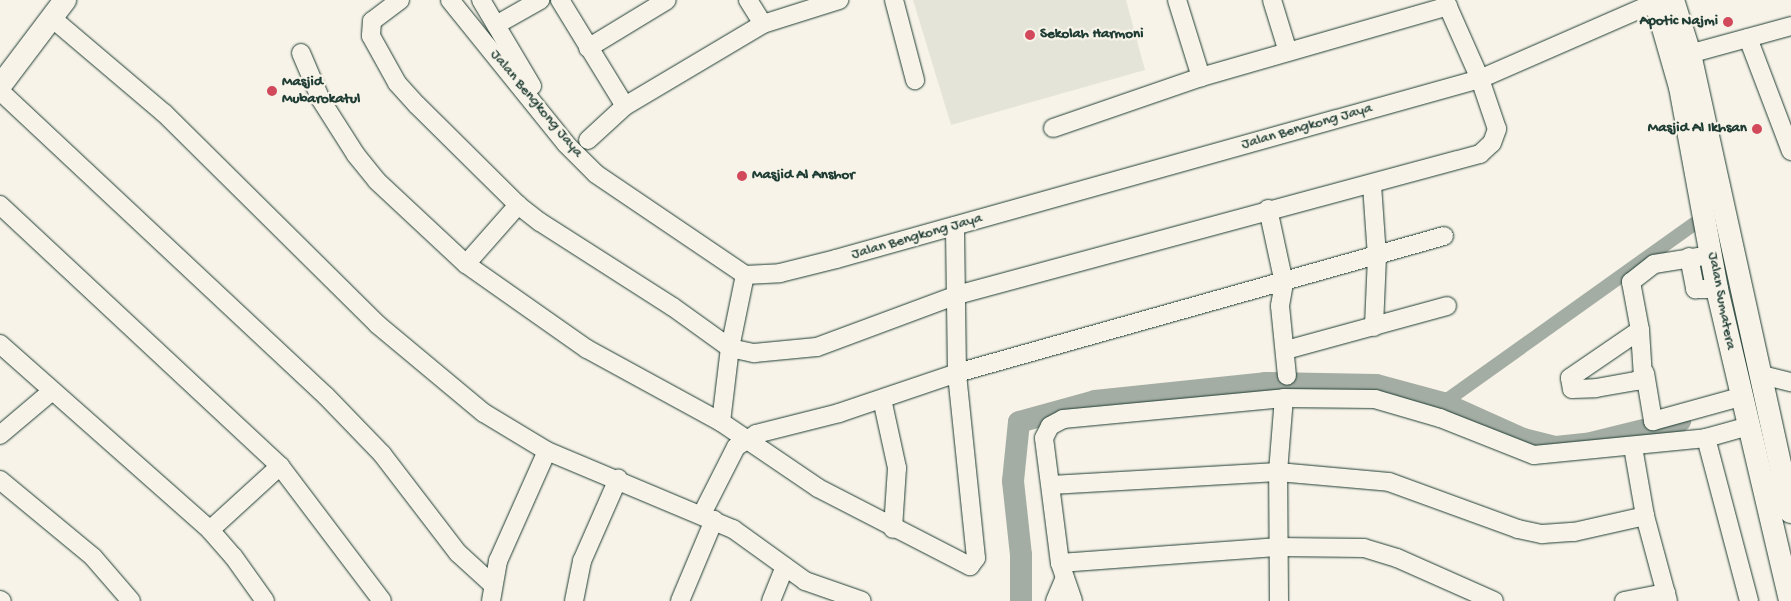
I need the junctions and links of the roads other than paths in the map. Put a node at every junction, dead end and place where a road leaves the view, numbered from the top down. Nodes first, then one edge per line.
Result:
1 (65, 0) edge
2 (400, 0) edge
3 (450, 0) edge
4 (481, 0) edge
5 (540, 0) edge
6 (560, 0) edge
7 (667, 0) edge
8 (748, 0) edge
9 (839, 0) edge
10 (894, 0) edge
11 (1177, 0) edge
12 (1272, 0) edge
13 (1662, 1) edge
14 (1446, 3) edge
15 (52, 10) edge
16 (763, 24) junction
17 (496, 25) junction
18 (1791, 26) edge
19 (1748, 38) junction
20 (588, 48) junction
21 (1288, 52) junction
22 (301, 53) dead end
23 (1681, 56) junction
24 (0, 67) edge
25 (1201, 76) junction
26 (1480, 79) junction
27 (915, 80) dead end
28 (0, 86) edge
29 (0, 91) edge
30 (625, 106) junction
31 (554, 126) junction
32 (1053, 128) dead end
33 (588, 140) dead end
34 (1791, 151) edge
35 (1372, 184) junction
36 (0, 205) edge
37 (518, 205) junction
38 (1268, 209) junction
39 (956, 226) junction
40 (1444, 236) dead end
41 (1712, 254) junction
42 (1377, 257) junction
43 (1689, 257) junction
44 (466, 264) junction
45 (745, 275) junction
46 (1284, 282) junction
47 (1717, 289) junction
48 (957, 296) junction
49 (1447, 306) dead end
50 (1374, 327) junction
51 (1640, 330) junction
52 (0, 344) edge
53 (730, 348) junction
54 (1286, 350) junction
55 (956, 373) junction
56 (1645, 374) junction
57 (1762, 375) junction
58 (1287, 376) dead end
59 (1791, 382) edge
60 (52, 391) junction
61 (1744, 396) junction
62 (1284, 398) junction
63 (882, 399) junction
64 (721, 422) junction
65 (1749, 426) junction
66 (0, 435) edge
67 (748, 438) junction
68 (1706, 438) junction
69 (1633, 447) junction
70 (548, 451) junction
71 (280, 466) junction
72 (1278, 472) junction
73 (1772, 478) junction
74 (618, 479) junction
75 (0, 480) edge
76 (1051, 485) junction
77 (1783, 510) edge
78 (1645, 516) junction
79 (708, 517) junction
80 (894, 529) junction
81 (210, 530) junction
82 (1279, 547) junction
83 (785, 567) junction
84 (1063, 571) junction
85 (492, 592) edge
86 (1668, 597) edge
87 (852, 600) edge
88 (131, 601) edge
89 (265, 601) edge
90 (382, 601) edge
91 (574, 601) edge
92 (680, 601) edge
93 (771, 601) edge
94 (1055, 601) edge
95 (1073, 601) edge
96 (1280, 601) edge
97 (1494, 601) edge
98 (1624, 601) edge
99 (1749, 601) edge
100 (1790, 601) edge

1 - 15 main road
2 - 37 street
3 - 31 street, Jalan Bengkong Jaya
4 - 17 street
5 - 17 street
6 - 20 street
7 - 20 street
8 - 16 street
9 - 16 street
10 - 27 street
11 - 25 street
12 - 21 street
13 - 23 main road, Jalan Sumatera
13 - 26 street, Jalan Bengkong Jaya
14 - 21 street
14 - 26 street
15 - 24 main road
15 - 28 main road
15 - 70 street
16 - 30 street
17 - 31 street
18 - 19 street
19 - 23 street
19 - 34 street
20 - 30 street
21 - 25 street
22 - 44 street
23 - 41 main road, Jalan Sumatera
23 - 57 main road, Jalan Sumatera
25 - 32 street
26 - 35 street
26 - 39 street, Jalan Bengkong Jaya
29 - 85 street
30 - 33 street
31 - 45 street, Jalan Bengkong Jaya
35 - 38 street
35 - 42 street
36 - 71 street
37 - 44 street
37 - 53 street
38 - 46 street
38 - 48 street
39 - 45 street, Jalan Bengkong Jaya
39 - 48 street
40 - 42 street
41 - 43 street
41 - 47 main road, Jalan Sumatera
42 - 46 street
42 - 50 street
43 - 47 street
43 - 51 street
44 - 64 street
45 - 53 street
46 - 54 street
46 - 55 street
47 - 61 main road, Jalan Sumatera
48 - 53 street
48 - 55 street
49 - 50 street
50 - 54 street
51 - 56 street
51 - 56 street
52 - 60 street
53 - 64 street
54 - 58 street
55 - 63 street
55 - 80 street
56 - 61 street
57 - 59 street
57 - 73 main road, Jalan Sumatera
60 - 66 street
60 - 81 street
61 - 65 main road, Jalan Sumatera
62 - 69 street
62 - 72 street
62 - 76 street
63 - 67 street
63 - 80 street
64 - 67 street
65 - 68 street
65 - 73 main road, Jalan Sumatera
67 - 79 street
67 - 80 street
68 - 69 street
68 - 99 street
69 - 78 street
70 - 74 street
70 - 85 street
71 - 81 street
71 - 90 street
72 - 76 street
72 - 78 street
72 - 82 street
73 - 77 main road, Jalan Sumatera
74 - 79 street
74 - 91 street
75 - 88 street
76 - 84 street
77 - 100 main road, Jalan Sumatera
78 - 86 street
79 - 83 street
79 - 92 street
81 - 89 street
82 - 84 street
82 - 96 street
82 - 97 street
83 - 87 street
83 - 93 street
84 - 94 street
84 - 95 street
86 - 98 street

